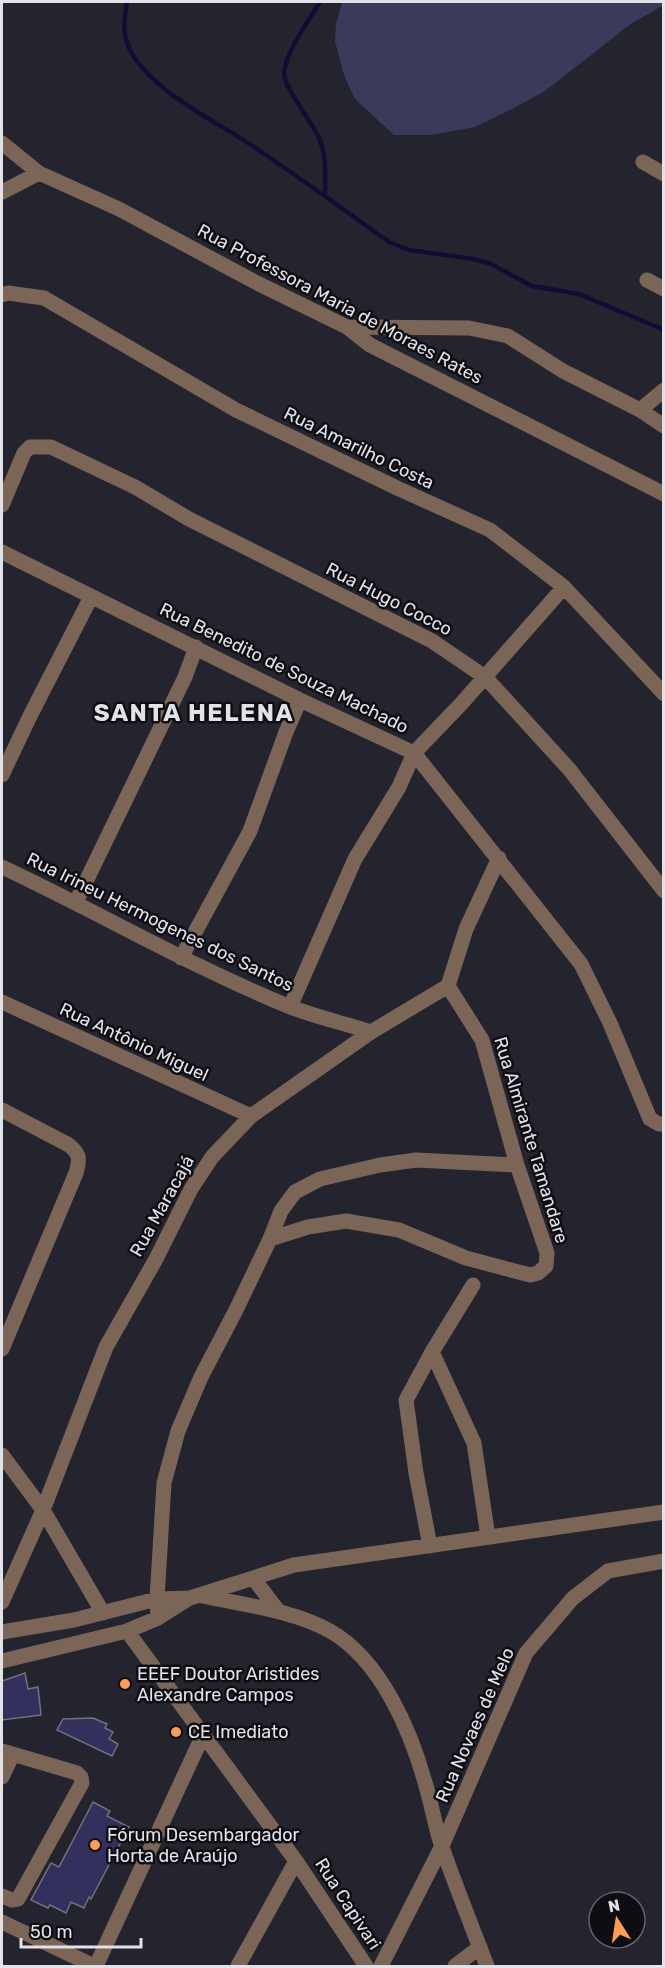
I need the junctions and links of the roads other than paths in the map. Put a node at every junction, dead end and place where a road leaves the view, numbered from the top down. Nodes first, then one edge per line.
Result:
1 (2, 143) edge
2 (643, 162) dead end
3 (39, 174) junction
4 (663, 174) edge
5 (2, 192) edge
6 (647, 280) dead end
7 (663, 289) edge
8 (2, 295) edge
9 (347, 327) junction
10 (663, 390) edge
11 (640, 410) junction
12 (663, 426) edge
13 (663, 494) edge
14 (2, 505) edge
15 (2, 552) edge
16 (564, 587) junction
17 (91, 597) junction
18 (196, 647) junction
19 (485, 677) junction
20 (663, 694) edge
21 (300, 700) junction
22 (414, 753) junction
23 (2, 775) edge
24 (499, 858) junction
25 (2, 867) edge
26 (663, 891) edge
27 (76, 902) junction
28 (181, 958) junction
29 (448, 986) junction
30 (2, 1002) edge
31 (290, 1007) junction
32 (371, 1032) junction
33 (2, 1110) edge
34 (251, 1116) junction
35 (657, 1122) edge
36 (518, 1165) junction
37 (270, 1239) junction
38 (473, 1285) dead end
39 (2, 1349) edge
40 (432, 1352) junction
41 (2, 1455) edge
42 (43, 1510) junction
43 (663, 1512) edge
44 (488, 1537) junction
45 (430, 1546) junction
46 (663, 1561) edge
47 (254, 1579) junction
48 (196, 1597) junction
49 (157, 1599) junction
50 (2, 1602) edge
51 (279, 1612) junction
52 (103, 1613) junction
53 (158, 1618) junction
54 (127, 1631) junction
55 (2, 1632) edge
56 (2, 1661) edge
57 (203, 1735) junction
58 (7, 1753) edge
59 (2, 1777) edge
60 (442, 1846) junction
61 (296, 1861) junction
62 (2, 1896) edge
63 (2, 1922) edge
64 (480, 1947) junction
65 (95, 1966) edge
66 (238, 1966) edge
67 (366, 1966) edge
68 (381, 1966) edge
69 (454, 1966) edge
70 (488, 1966) edge

1 - 3 street, Rua Professora Maria de Moraes Rates
2 - 4 street
3 - 5 street
3 - 9 street, Rua Professora Maria de Moraes Rates
6 - 7 street
8 - 16 street, Rua Amarilho Costa
9 - 11 street
9 - 13 street, Rua Professora Maria de Moraes Rates
10 - 11 street
11 - 12 street
14 - 19 street, Rua Hugo Cocco
15 - 17 street, Rua Benedito de Souza Machado
16 - 19 street
16 - 20 street, Rua Amarilho Costa
17 - 18 street, Rua Benedito de Souza Machado
17 - 23 street
18 - 21 street, Rua Benedito de Souza Machado
18 - 27 street
19 - 22 street
19 - 26 street, Rua Hugo Cocco
21 - 22 street, Rua Benedito de Souza Machado
21 - 28 street
22 - 24 street, Rua Benedito de Souza Machado
22 - 31 street
24 - 29 street
24 - 35 street, Rua Benedito de Souza Machado
25 - 27 street, Rua Irineu Hermogenes dos Santos
27 - 28 street, Rua Irineu Hermogenes dos Santos
28 - 31 street, Rua Irineu Hermogenes dos Santos
29 - 32 street, Rua Maracajá
29 - 36 street, Rua Almirante Tamandare
30 - 34 street, Rua Antônio Miguel
31 - 32 street, Rua Irineu Hermogenes dos Santos
32 - 34 street, Rua Maracajá
33 - 39 street
34 - 42 street, Rua Maracajá
36 - 37 street
36 - 37 street, Rua Almirante Tamandare
37 - 49 street
38 - 40 street
40 - 44 street
40 - 45 street
41 - 42 street
42 - 50 street, Rua Maracajá
42 - 52 street
43 - 44 street
44 - 45 street
45 - 47 street
46 - 60 street, Rua Novaes de Melo
47 - 48 street
47 - 51 street
48 - 49 street
48 - 51 street
48 - 53 street
49 - 52 street
49 - 53 street
51 - 60 street
52 - 55 street
53 - 54 street
54 - 56 street
54 - 57 street, Rua Capivari
57 - 61 street, Rua Capivari
57 - 65 street
58 - 59 street
58 - 62 street
60 - 64 street
60 - 68 street, Rua Novaes de Melo
61 - 66 street
61 - 67 street, Rua Capivari
63 - 65 street
64 - 69 street
64 - 70 street

